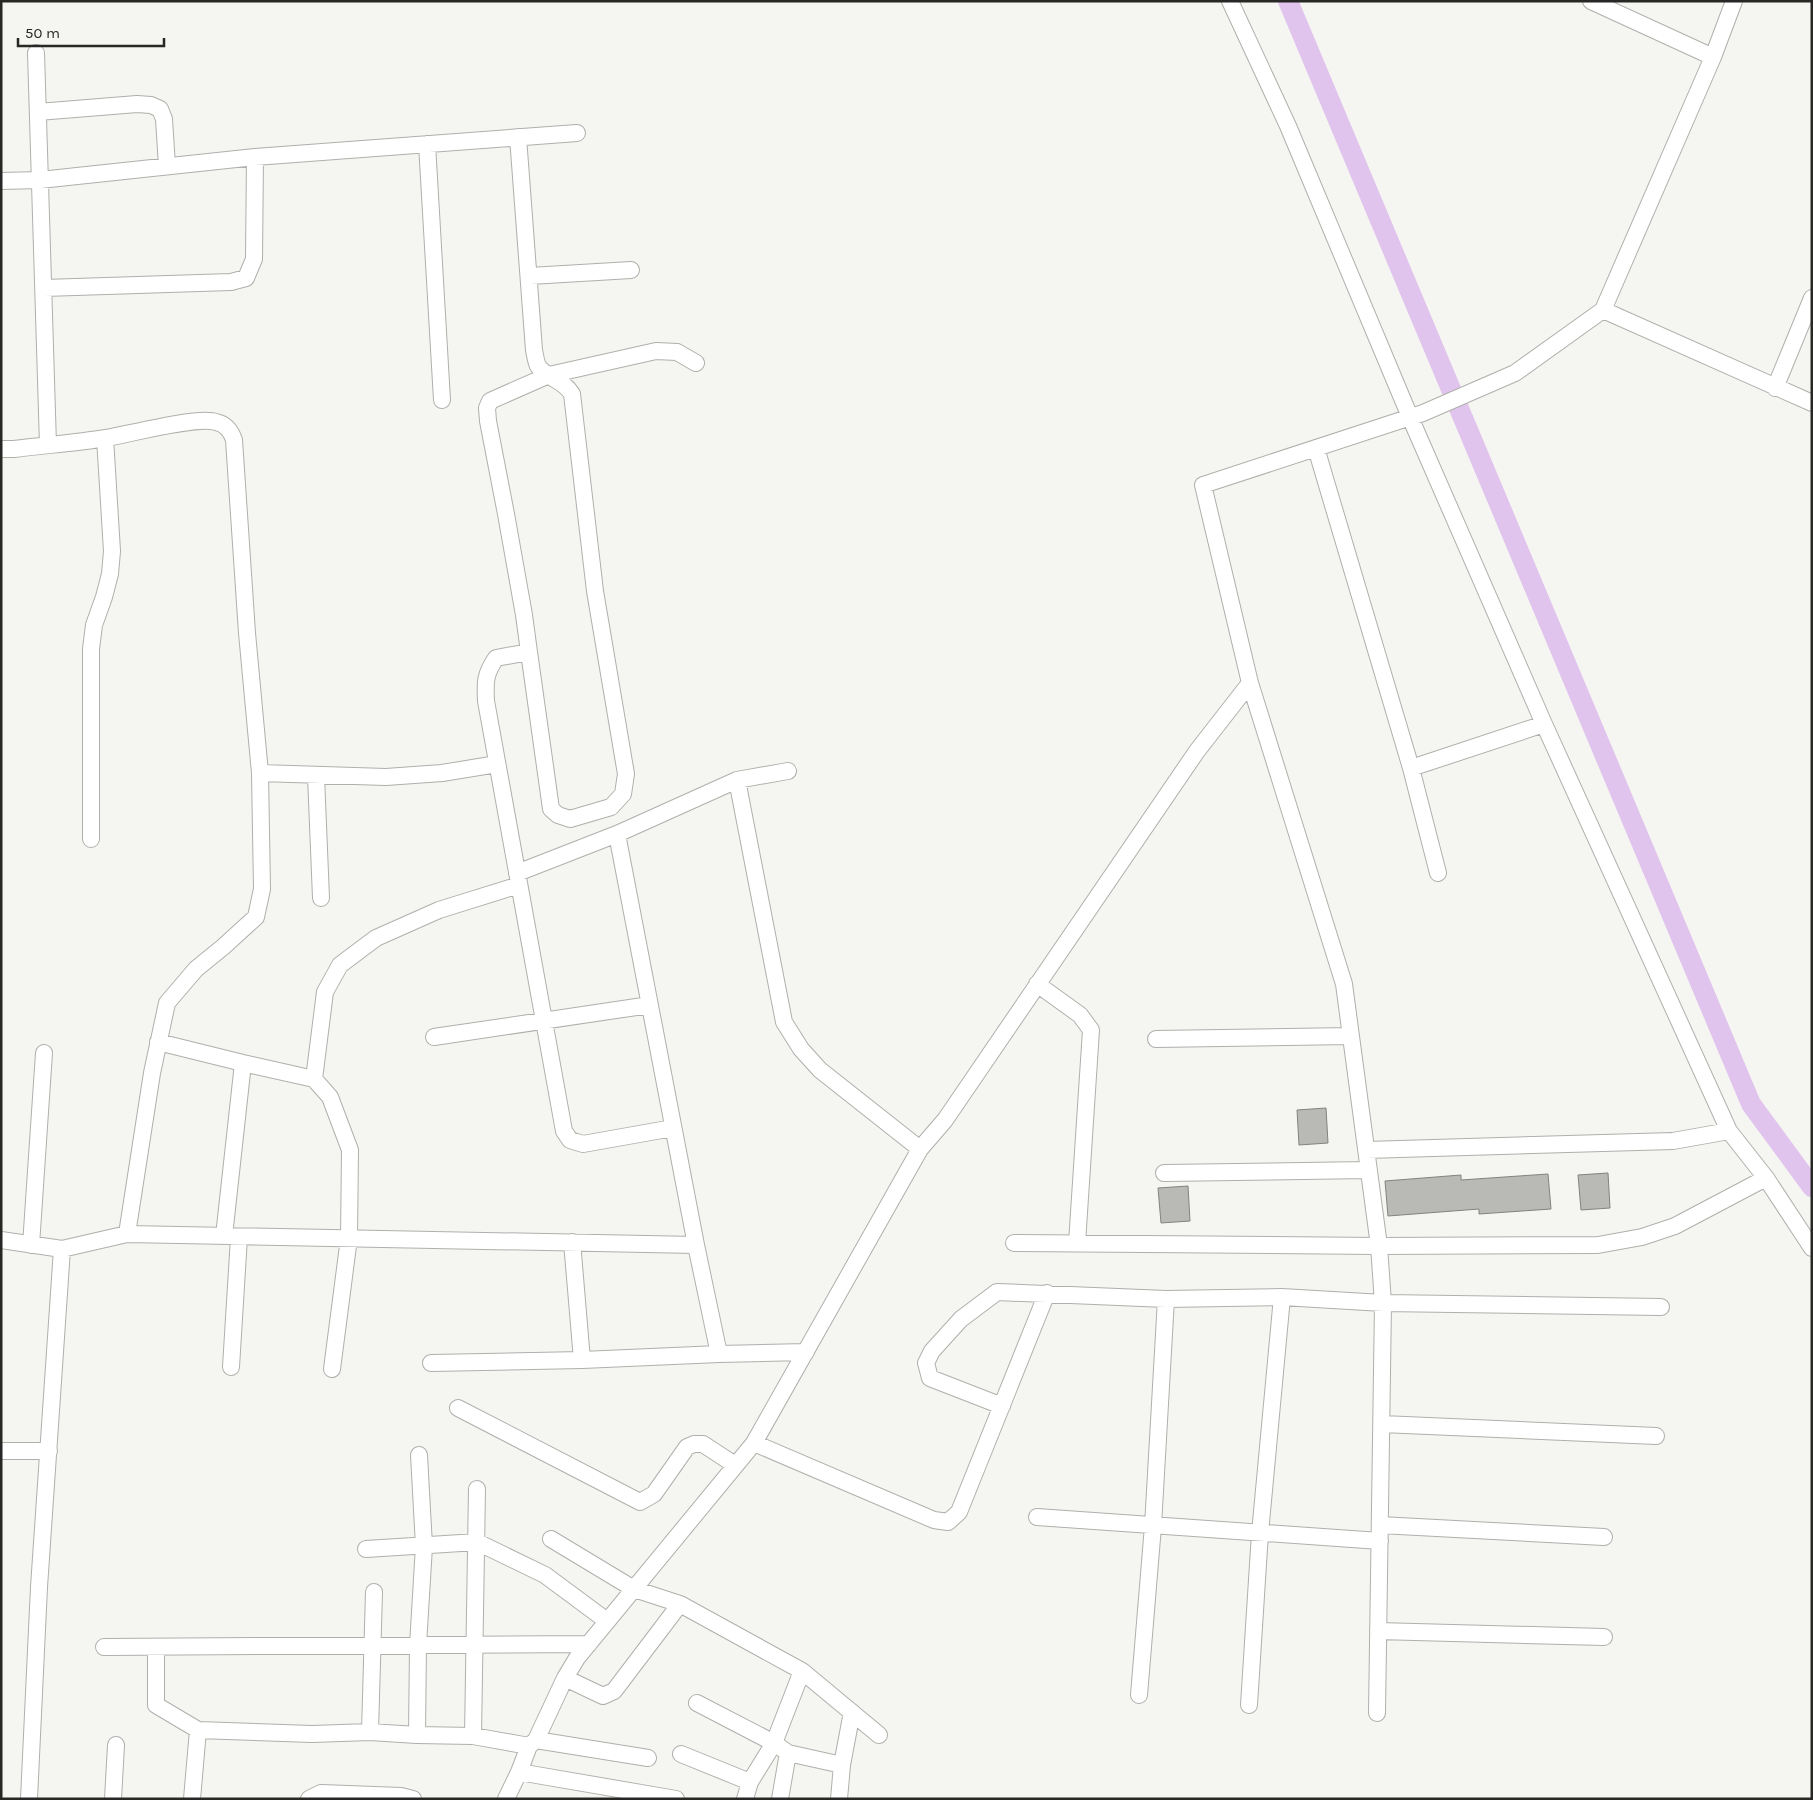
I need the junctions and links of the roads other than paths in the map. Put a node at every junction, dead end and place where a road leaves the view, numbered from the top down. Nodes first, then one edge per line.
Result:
1 (1230, 1) edge
2 (1592, 1) edge
3 (1734, 1) edge
4 (36, 53) dead end
5 (1713, 57) junction
6 (38, 112) junction
7 (577, 133) dead end
8 (518, 137) junction
9 (427, 144) junction
10 (255, 157) junction
11 (167, 166) junction
12 (40, 180) junction
13 (1, 181) edge
14 (631, 270) dead end
15 (530, 276) junction
16 (44, 288) junction
17 (1812, 298) edge
18 (1603, 310) junction
19 (696, 363) dead end
20 (549, 375) junction
21 (1776, 388) junction
22 (442, 400) dead end
23 (1812, 403) edge
24 (1417, 415) junction
25 (105, 438) junction
26 (48, 445) junction
27 (1316, 448) junction
28 (1, 449) edge
29 (529, 652) junction
30 (1250, 683) junction
31 (1544, 724) junction
32 (497, 764) junction
33 (1411, 768) junction
34 (788, 771) dead end
35 (260, 773) junction
36 (316, 776) junction
37 (737, 780) junction
38 (617, 834) junction
39 (91, 839) dead end
40 (1438, 873) dead end
41 (518, 879) junction
42 (321, 898) dead end
43 (1037, 984) junction
44 (650, 1005) junction
45 (544, 1021) junction
46 (1351, 1036) junction
47 (434, 1037) dead end
48 (1156, 1039) dead end
49 (158, 1042) junction
50 (44, 1053) dead end
51 (243, 1063) junction
52 (314, 1079) junction
53 (674, 1128) junction
54 (1729, 1131) junction
55 (920, 1149) junction
56 (1366, 1150) junction
57 (1369, 1170) junction
58 (1164, 1173) dead end
59 (1766, 1178) junction
60 (127, 1234) junction
61 (231, 1236) junction
62 (348, 1238) junction
63 (1, 1240) edge
64 (572, 1242) junction
65 (1014, 1243) dead end
66 (1077, 1243) junction
67 (31, 1244) junction
68 (696, 1245) junction
69 (1379, 1246) junction
70 (1812, 1248) edge
71 (62, 1249) junction
72 (1047, 1294) junction
73 (1282, 1297) junction
74 (1166, 1299) junction
75 (1383, 1303) junction
76 (1660, 1307) dead end
77 (806, 1352) junction
78 (718, 1354) junction
79 (582, 1360) junction
80 (430, 1364) dead end
81 (231, 1367) dead end
82 (332, 1369) dead end
83 (1002, 1406) junction
84 (458, 1408) dead end
85 (1382, 1424) junction
86 (1656, 1436) dead end
87 (754, 1443) junction
88 (1, 1451) edge
89 (49, 1451) junction
90 (419, 1454) dead end
91 (735, 1465) junction
92 (477, 1489) dead end
93 (1037, 1518) dead end
94 (1380, 1525) junction
95 (1153, 1526) junction
96 (1260, 1533) junction
97 (1604, 1537) dead end
98 (551, 1539) dead end
99 (1380, 1541) junction
100 (477, 1542) junction
101 (424, 1546) junction
102 (366, 1549) dead end
103 (634, 1589) junction
104 (374, 1592) dead end
105 (680, 1604) junction
106 (607, 1622) junction
107 (1378, 1631) junction
108 (1604, 1637) dead end
109 (589, 1644) junction
110 (473, 1645) junction
111 (372, 1646) junction
112 (418, 1646) junction
113 (104, 1647) dead end
114 (156, 1647) junction
115 (802, 1671) junction
116 (565, 1678) junction
117 (1139, 1695) dead end
118 (697, 1704) dead end
119 (1249, 1705) dead end
120 (852, 1712) junction
121 (1377, 1713) dead end
122 (198, 1730) junction
123 (370, 1732) junction
124 (417, 1735) junction
125 (879, 1735) dead end
126 (473, 1736) junction
127 (532, 1743) junction
128 (774, 1743) junction
129 (116, 1745) dead end
130 (788, 1753) junction
131 (681, 1754) dead end
132 (648, 1758) dead end
133 (842, 1765) junction
134 (519, 1772) junction
135 (750, 1782) junction
136 (666, 1798) edge
137 (29, 1799) edge
138 (113, 1799) edge
139 (192, 1799) edge
140 (309, 1799) edge
141 (413, 1799) edge
142 (506, 1799) edge
143 (745, 1799) edge
144 (780, 1799) edge
145 (839, 1799) edge

1 - 24 street
2 - 5 street
3 - 5 street
4 - 6 street
5 - 18 street
6 - 11 street
6 - 12 street
7 - 8 street
8 - 9 street
8 - 15 street
9 - 10 street
9 - 22 street
10 - 11 street
10 - 16 street
11 - 12 street
12 - 13 street
12 - 16 street
14 - 15 street
15 - 20 street
16 - 26 street
17 - 21 street
18 - 21 street
18 - 24 street
19 - 20 street
20 - 29 street
20 - 29 street
21 - 23 street
24 - 27 street
24 - 31 street
25 - 26 street
25 - 35 street
25 - 39 street
26 - 28 street
27 - 30 street
27 - 33 street
29 - 32 street
30 - 43 street
30 - 46 street
31 - 33 street
31 - 54 street
32 - 36 street
32 - 41 street
33 - 40 street
34 - 37 street
35 - 36 street
35 - 49 street
36 - 42 street
37 - 38 street
37 - 55 street
38 - 41 street
38 - 44 street
41 - 45 street
41 - 52 street
43 - 55 street
43 - 66 street
44 - 45 street
44 - 53 street
45 - 47 street
45 - 53 street
46 - 48 street
46 - 56 street
49 - 51 street
49 - 60 street
50 - 67 street
51 - 52 street
51 - 61 street
52 - 62 street
53 - 68 street
54 - 56 street
54 - 59 street
55 - 77 street
56 - 57 street
57 - 58 street
57 - 69 street
59 - 69 street
59 - 70 street
60 - 61 street
60 - 71 street
61 - 62 street
61 - 81 street
62 - 64 street
62 - 82 street
63 - 67 street
64 - 68 street
64 - 79 street
65 - 66 street
66 - 69 street
67 - 71 street
68 - 78 street
69 - 75 street
71 - 89 street
72 - 74 street
72 - 83 street
72 - 83 street
73 - 74 street
73 - 75 street
73 - 96 street
74 - 95 street
75 - 76 street
75 - 85 street
77 - 78 street
77 - 87 street
78 - 79 street
79 - 80 street
83 - 87 street
84 - 91 street
85 - 86 street
85 - 94 street
87 - 91 street
88 - 89 street
89 - 137 street
90 - 101 street
91 - 103 street
92 - 100 street
93 - 95 street
94 - 97 street
94 - 99 street
95 - 96 street
95 - 117 street
96 - 99 street
96 - 119 street
98 - 103 street
99 - 107 street
100 - 101 street
100 - 106 street
100 - 110 street
101 - 102 street
101 - 112 street
103 - 105 street
103 - 106 street
104 - 111 street
105 - 115 street
105 - 116 street
106 - 109 street
107 - 108 street
107 - 121 street
109 - 110 street
109 - 116 street
110 - 112 street
110 - 126 street
111 - 112 street
111 - 114 street
111 - 123 street
112 - 124 street
113 - 114 street
114 - 122 street
115 - 120 street
115 - 128 street
116 - 127 street
118 - 128 street
120 - 125 street
120 - 133 street
122 - 123 street
122 - 139 street
123 - 124 street
124 - 126 street
126 - 127 street
127 - 132 street
127 - 134 street
128 - 130 street
128 - 135 street
129 - 138 street
130 - 133 street
130 - 144 street
131 - 135 street
133 - 145 street
134 - 136 street
134 - 142 street
135 - 143 street
140 - 141 street

